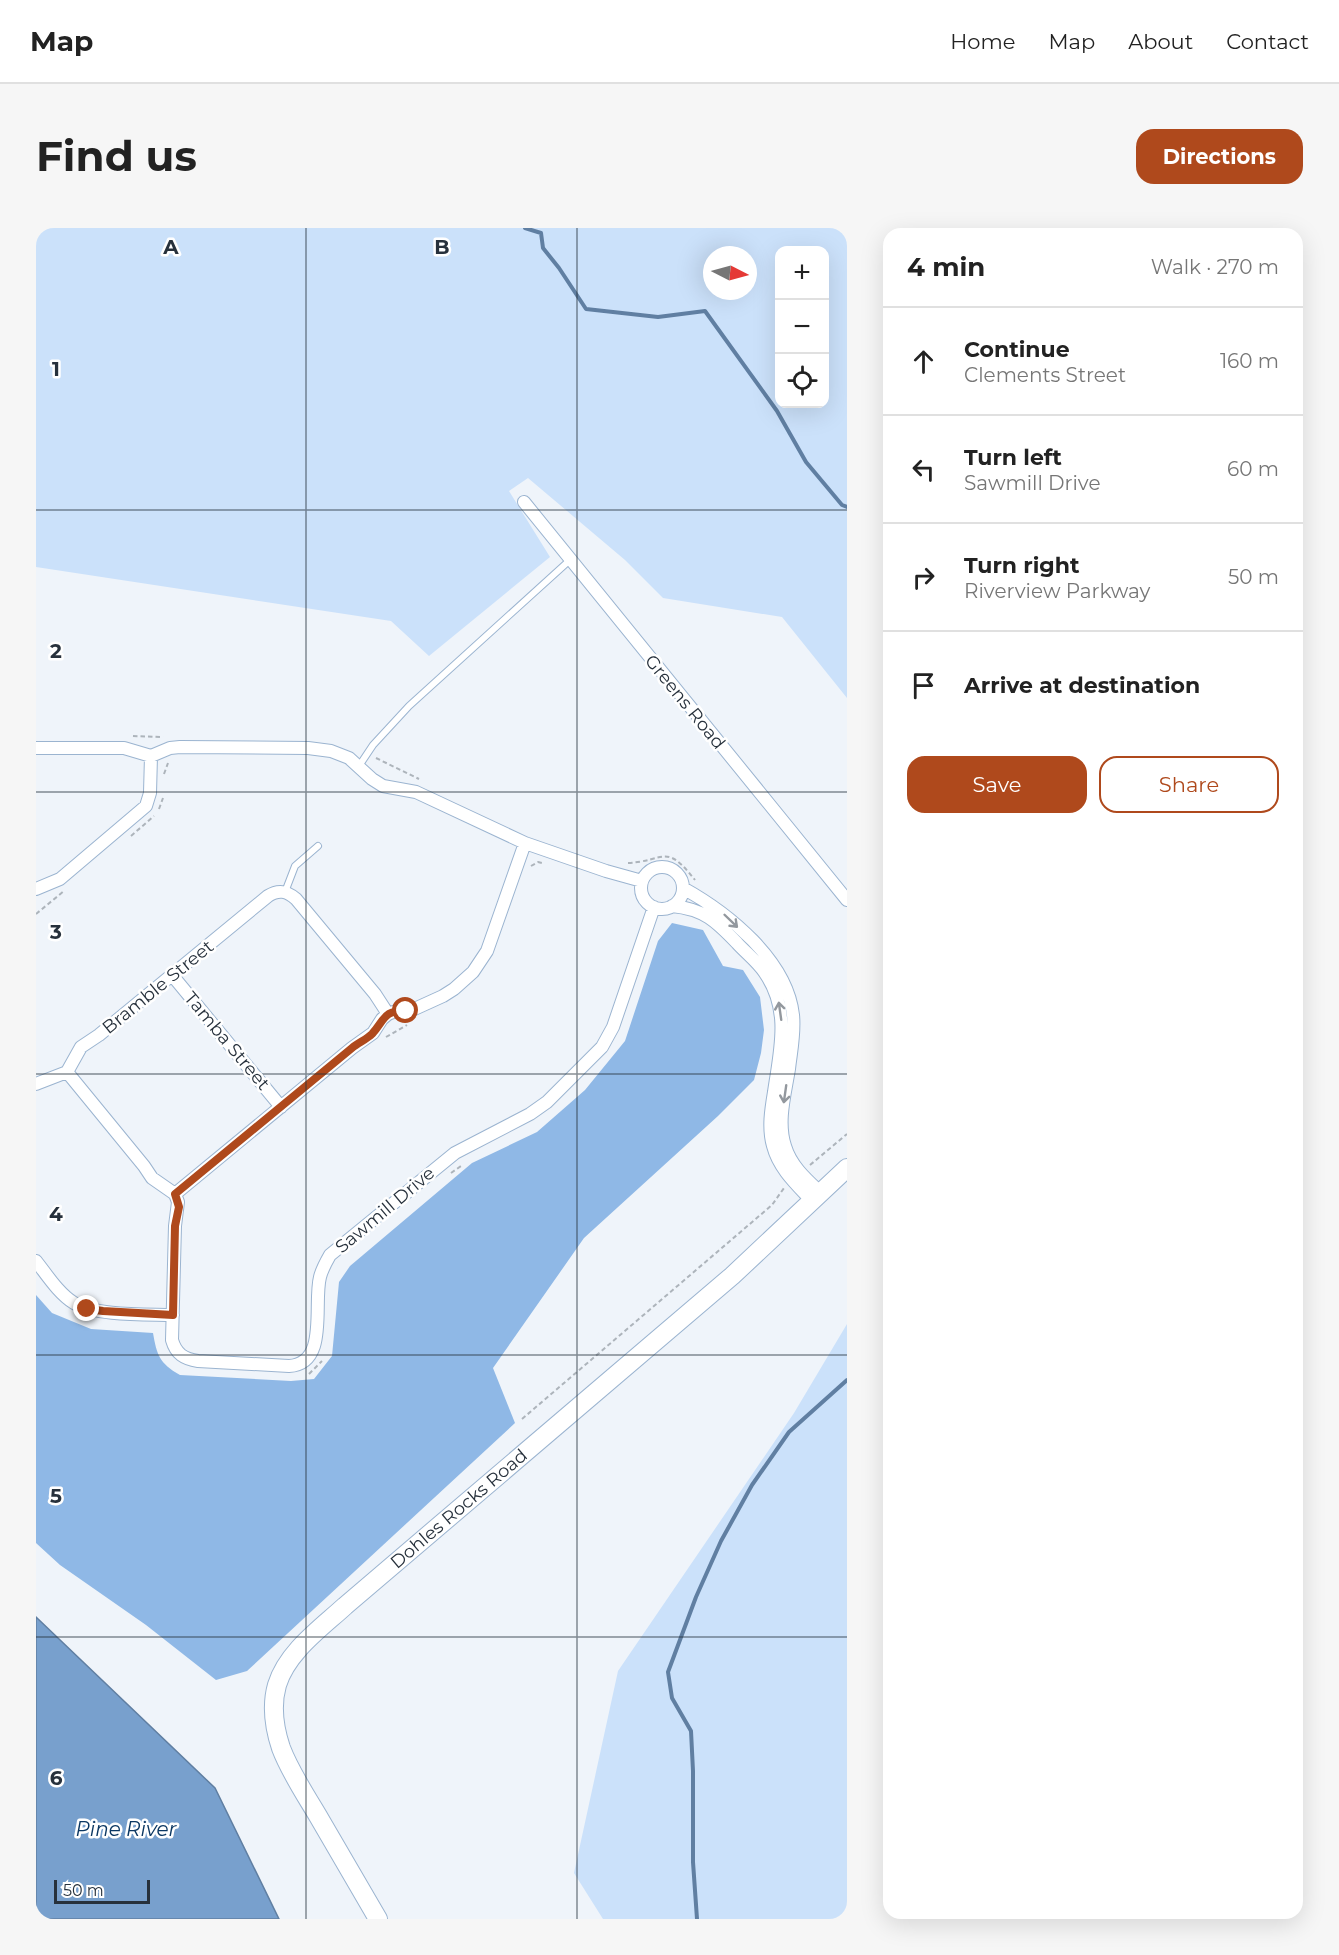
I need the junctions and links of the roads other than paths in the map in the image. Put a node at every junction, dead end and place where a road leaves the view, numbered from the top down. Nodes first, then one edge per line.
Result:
1 (524, 502) dead end
2 (570, 560) junction
3 (36, 748) edge
4 (151, 756) junction
5 (359, 766) junction
6 (525, 843) junction
7 (318, 846) dead end
8 (642, 881) junction
9 (683, 888) junction
10 (36, 889) edge
11 (285, 892) junction
12 (847, 900) edge
13 (672, 906) junction
14 (654, 907) junction
15 (172, 975) junction
16 (388, 1014) junction
17 (67, 1072) junction
18 (36, 1084) edge
19 (281, 1107) junction
20 (847, 1168) edge
21 (175, 1194) junction
22 (817, 1197) junction
23 (36, 1261) edge
24 (173, 1315) junction
25 (378, 1919) edge

1 - 2 street, Greens Road
2 - 5 lane
2 - 12 street, Greens Road
3 - 4 street
4 - 5 street
4 - 10 street
5 - 6 street
6 - 8 street
6 - 16 street
7 - 11 lane
8 - 9 street
8 - 14 street
9 - 13 street
9 -> 22 street
11 - 15 street, Bramble Street
11 - 16 street
13 - 14 street
22 -> 13 street
14 - 24 street, Sawmill Drive
15 - 17 street, Bramble Street
15 - 19 street, Tamba Street
16 - 19 street
17 - 18 street
17 - 21 street
19 - 21 street
20 - 22 street, Dohles Rocks Road
21 - 24 street, Sawmill Drive
22 - 25 street, Dohles Rocks Road
23 - 24 street

